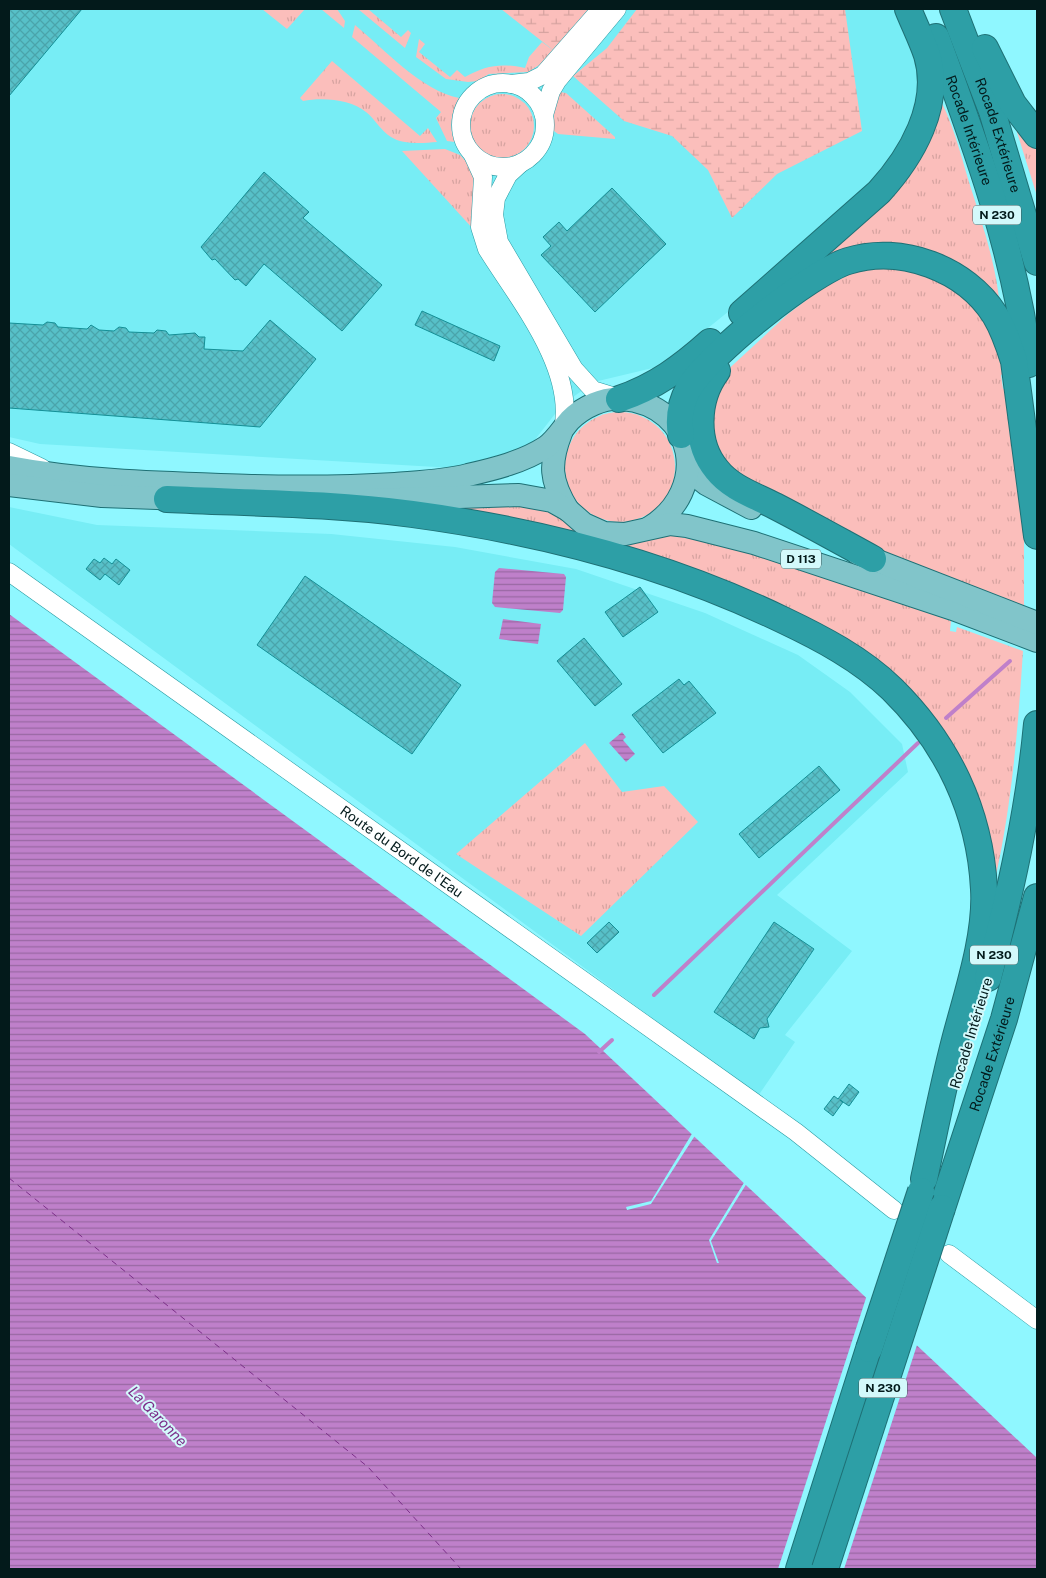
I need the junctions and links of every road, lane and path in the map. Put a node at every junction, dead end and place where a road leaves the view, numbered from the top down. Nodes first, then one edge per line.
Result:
1 (601, 9) edge
2 (617, 9) edge
3 (908, 9) edge
4 (924, 9) edge
5 (953, 9) edge
6 (969, 9) edge
7 (511, 84) junction
8 (544, 115) junction
9 (1037, 136) edge
10 (473, 154) junction
11 (521, 162) junction
12 (1037, 262) edge
13 (805, 285) junction
14 (619, 398) junction
15 (1037, 430) edge
16 (562, 432) junction
17 (684, 447) junction
18 (9, 452) edge
19 (9, 467) edge
20 (54, 474) junction
21 (9, 485) edge
22 (167, 499) junction
23 (568, 510) junction
24 (646, 529) junction
25 (1037, 536) edge
26 (872, 559) junction
27 (9, 572) edge
28 (954, 601) junction
29 (1037, 623) edge
30 (1037, 641) edge
31 (1037, 724) edge
32 (1037, 896) edge
33 (1037, 966) edge
34 (922, 1185) junction
35 (944, 1201) junction
36 (894, 1210) dead end
37 (949, 1254) dead end
38 (1037, 1320) edge
39 (799, 1569) edge
40 (825, 1569) edge

1 - 7 street
2 - 8 street
3 - 14 highway
4 - 15 highway, Rocade Intérieure / N 230
5 - 12 highway, Rocade Extérieure / N 230
6 - 9 highway
7 - 8 street
7 - 10 street
8 - 11 street
10 - 11 street
10 - 16 street
11 - 14 street
13 - 17 highway
13 - 25 highway
13 - 26 highway
14 - 16 main road
14 - 17 main road
16 - 20 main road
16 - 23 main road
17 - 24 main road
17 - 26 main road, D 113
18 - 20 street
19 - 20 main road
21 - 22 main road
22 - 23 main road
22 - 34 highway
23 - 24 main road
24 - 28 main road, D 113
26 - 28 main road, D 113
27 - 36 street, Route du Bord de l'Eau
28 - 29 main road, D 113
28 - 30 main road, D 113
31 - 34 highway, Rocade Intérieure / N 230
32 - 35 highway, Rocade Extérieure / N 230
33 - 35 highway
34 - 39 highway, N 230, bridge
35 - 40 highway, N 230, bridge
37 - 38 street

